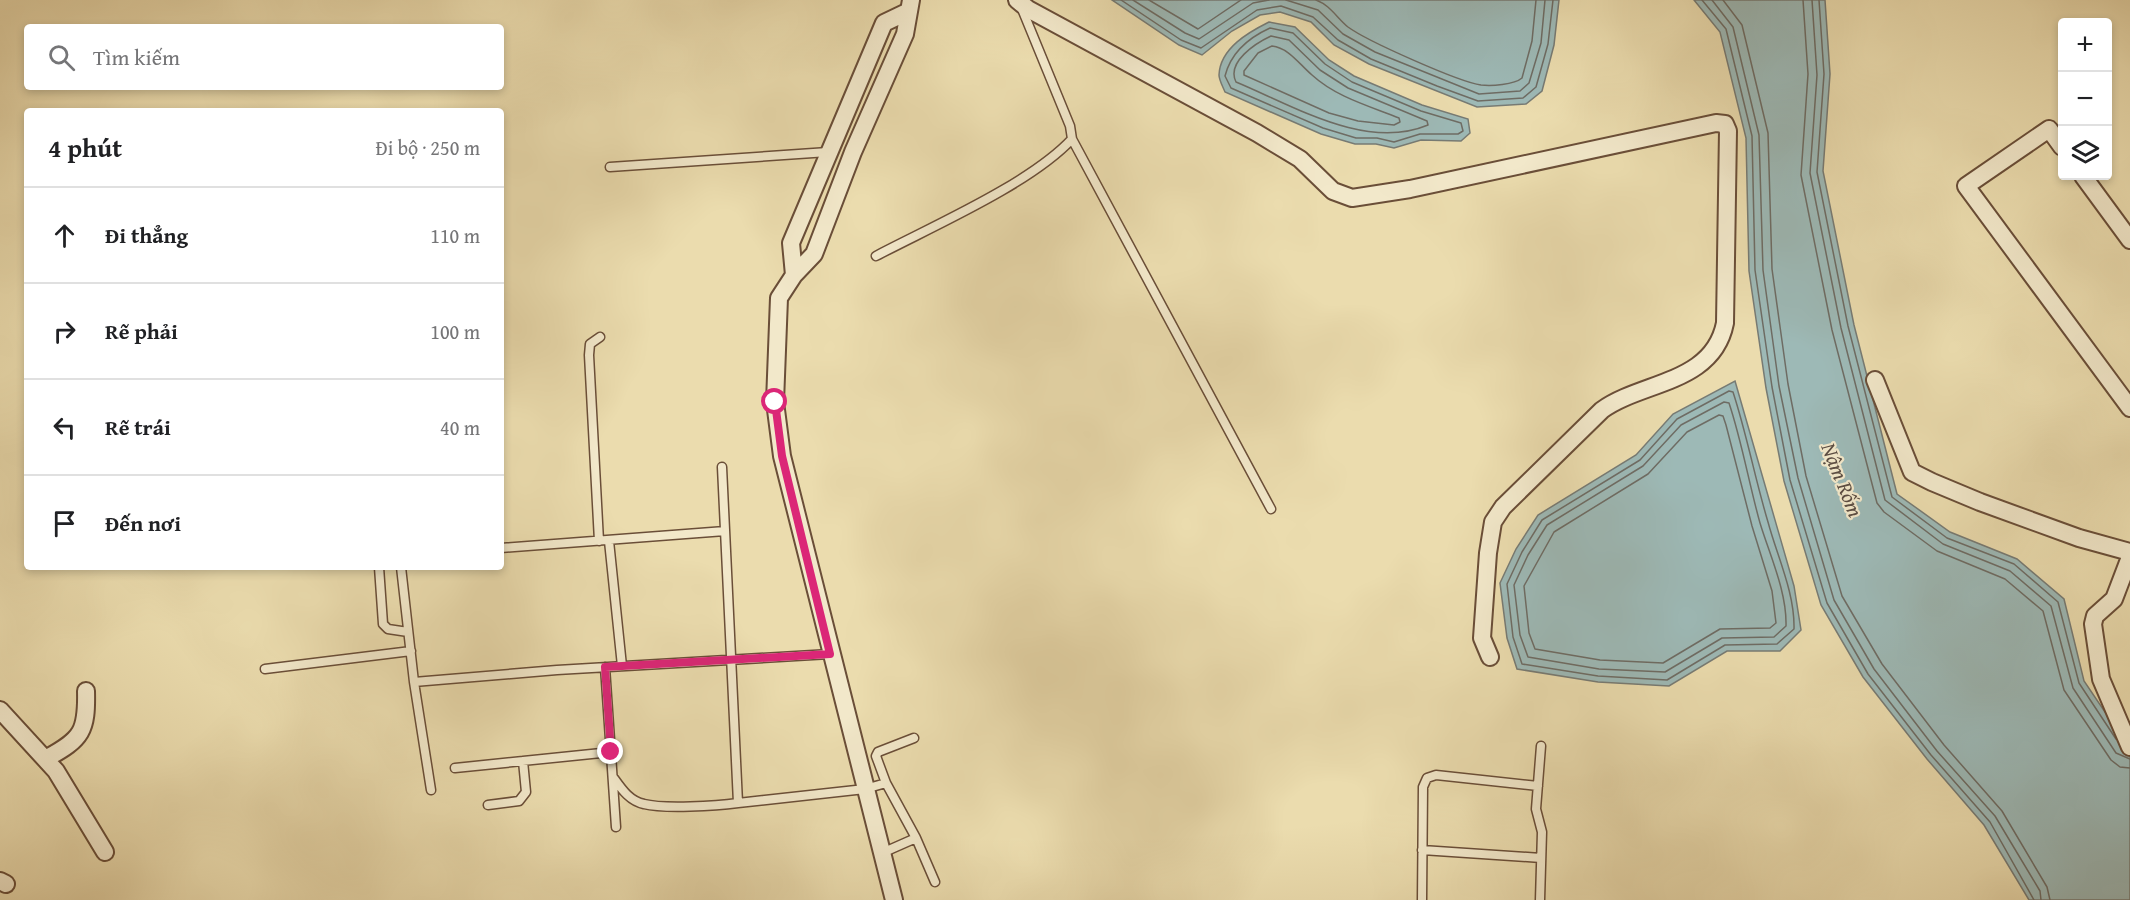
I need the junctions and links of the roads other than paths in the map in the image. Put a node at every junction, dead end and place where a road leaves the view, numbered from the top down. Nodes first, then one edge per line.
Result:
1 (1018, 1) edge
2 (909, 6) edge
3 (1072, 139) junction
4 (2058, 141) edge
5 (828, 152) junction
6 (610, 167) dead end
7 (2086, 180) edge
8 (2130, 240) edge
9 (876, 256) dead end
10 (795, 275) junction
11 (600, 337) dead end
12 (1875, 380) dead end
13 (2130, 408) edge
14 (722, 467) dead end
15 (1271, 509) dead end
16 (725, 531) junction
17 (599, 541) junction
18 (609, 541) junction
19 (504, 548) edge
20 (2129, 557) edge
21 (380, 570) edge
22 (401, 570) edge
23 (2121, 598) edge
24 (408, 632) junction
25 (411, 651) junction
26 (830, 654) junction
27 (1490, 657) dead end
28 (731, 659) junction
29 (622, 666) junction
30 (605, 667) junction
31 (265, 669) dead end
32 (414, 682) junction
33 (86, 691) dead end
34 (0, 710) edge
35 (914, 738) dead end
36 (1541, 746) dead end
37 (2130, 747) edge
38 (611, 752) junction
39 (46, 758) junction
40 (523, 761) junction
41 (455, 768) dead end
42 (613, 777) junction
43 (886, 783) junction
44 (1538, 786) junction
45 (865, 789) junction
46 (431, 790) dead end
47 (738, 803) junction
48 (488, 805) dead end
49 (616, 827) dead end
50 (916, 838) junction
51 (1422, 850) junction
52 (105, 852) dead end
53 (881, 853) junction
54 (1541, 858) junction
55 (934, 882) dead end
56 (894, 900) edge
57 (1422, 900) edge
58 (1540, 900) edge

1 - 3 lane
1 - 27 street
2 - 5 street
2 - 10 street
3 - 9 lane
3 - 15 lane
4 - 13 street
5 - 6 lane
5 - 10 street
7 - 8 street
10 - 26 street
11 - 17 lane
12 - 20 street
14 - 16 lane
16 - 18 lane
16 - 28 lane
17 - 18 lane
17 - 19 lane
18 - 29 lane
20 - 23 street
21 - 24 lane
22 - 24 lane
23 - 37 street
24 - 25 lane
25 - 31 lane
25 - 32 lane
26 - 28 lane
26 - 45 street
28 - 29 lane
28 - 47 lane
29 - 30 lane
30 - 32 lane
30 - 38 lane
32 - 46 lane
33 - 39 street
34 - 39 street
35 - 43 lane
36 - 44 lane
38 - 40 lane
38 - 42 lane
39 - 52 street
40 - 41 lane
40 - 48 lane
42 - 47 lane
42 - 49 lane
43 - 45 lane
43 - 50 lane
44 - 51 lane
44 - 54 lane
45 - 47 lane
45 - 53 street
50 - 53 lane
50 - 55 lane
51 - 54 lane
51 - 57 lane
53 - 56 street
54 - 58 lane

